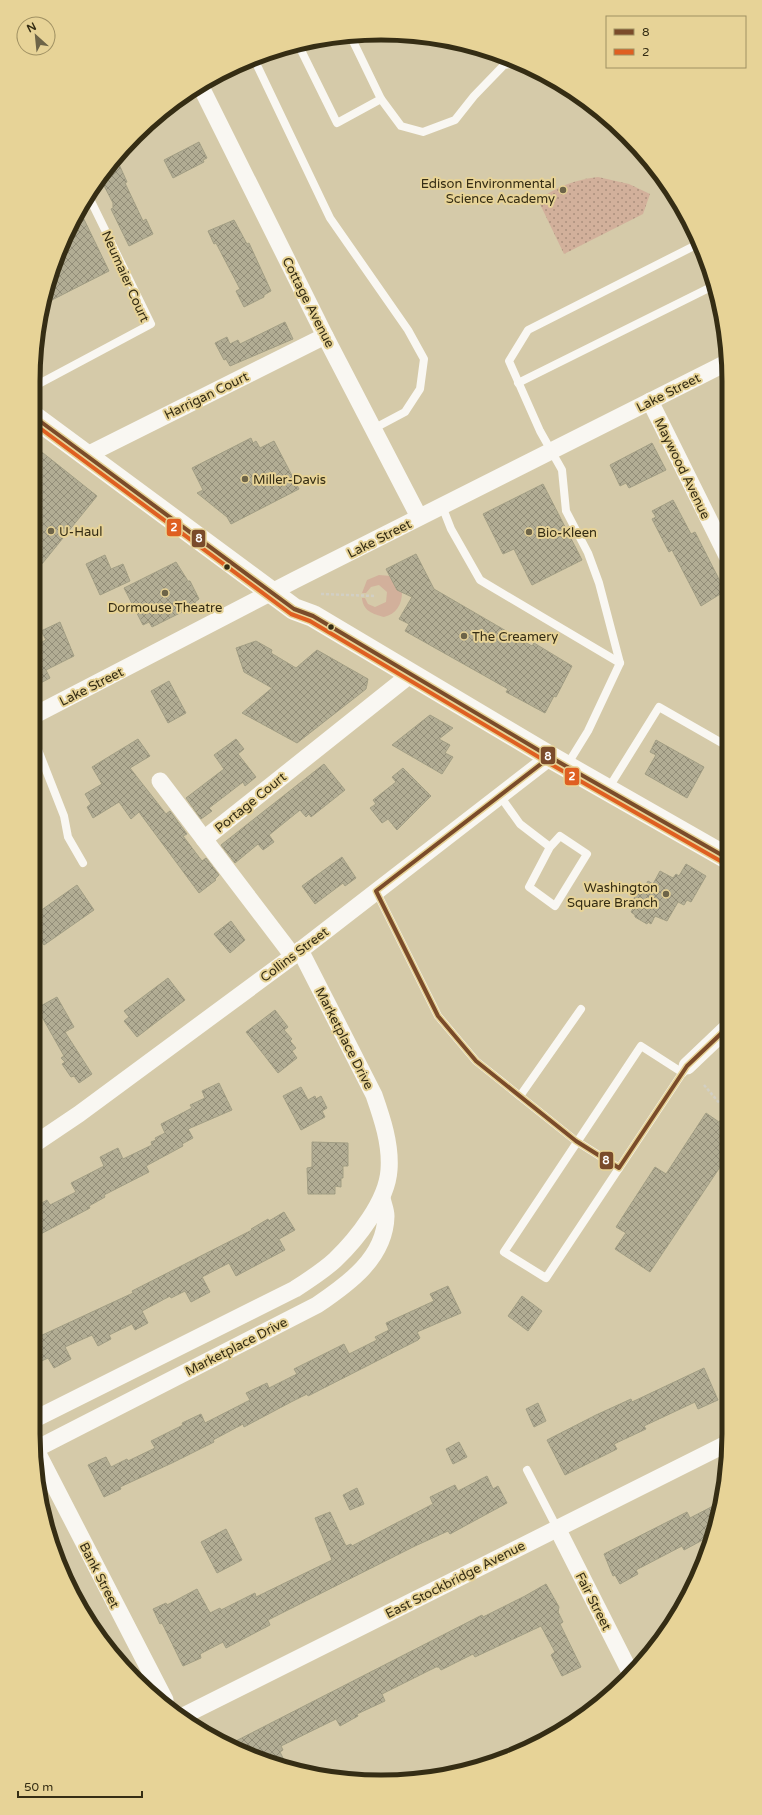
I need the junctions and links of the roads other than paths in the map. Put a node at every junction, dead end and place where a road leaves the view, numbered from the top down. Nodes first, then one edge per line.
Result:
1 (353, 42) edge
2 (301, 50) edge
3 (256, 64) edge
4 (508, 65) edge
5 (202, 91) edge
6 (381, 99) junction
7 (91, 202) edge
8 (694, 246) edge
9 (709, 288) edge
10 (325, 336) junction
11 (721, 365) edge
12 (40, 383) edge
13 (518, 383) junction
14 (650, 401) junction
15 (40, 421) edge
16 (373, 429) junction
17 (550, 450) junction
18 (87, 455) junction
19 (442, 506) junction
20 (419, 518) junction
21 (722, 546) edge
22 (271, 592) junction
23 (620, 663) junction
24 (411, 674) junction
25 (40, 712) edge
26 (722, 743) edge
27 (40, 755) edge
28 (558, 761) junction
29 (160, 781) dead end
30 (608, 790) junction
31 (500, 796) junction
32 (204, 839) junction
33 (550, 847) junction
34 (722, 851) edge
35 (84, 863) dead end
36 (376, 891) junction
37 (296, 953) junction
38 (581, 1009) dead end
39 (722, 1033) edge
40 (685, 1069) junction
41 (520, 1096) junction
42 (40, 1140) edge
43 (576, 1141) junction
44 (619, 1168) junction
45 (382, 1198) junction
46 (40, 1416) edge
47 (721, 1446) edge
48 (41, 1448) edge
49 (41, 1461) edge
50 (527, 1470) dead end
51 (557, 1528) junction
52 (628, 1668) edge
53 (161, 1695) edge
54 (187, 1714) edge

1 - 6 lane
2 - 6 lane
3 - 16 lane
4 - 6 lane
5 - 10 street, Cottage Avenue
7 - 12 lane, Neumaier Court
8 - 13 lane
9 - 13 lane
10 - 16 street, Cottage Avenue
10 - 18 street, Harrigan Court
11 - 14 street, Lake Street
13 - 17 lane
14 - 17 street, Lake Street
14 - 21 street, Maywood Avenue
15 - 18 main road
16 - 20 street, Cottage Avenue
17 - 19 street, Lake Street
17 - 23 lane
18 - 22 main road
19 - 20 street, Lake Street
19 - 23 lane
20 - 22 street, Lake Street
22 - 24 main road
22 - 25 street, Lake Street
23 - 28 lane
24 - 28 main road
24 - 32 street, Portage Court
26 - 30 lane
27 - 35 lane
28 - 30 main road
28 - 31 street, Collins Street
29 - 32 street
30 - 34 main road
31 - 33 lane
31 - 36 street, Collins Street
32 - 37 street, Portage Court
33 - 33 lane
36 - 37 street, Collins Street
36 - 41 lane
37 - 42 street, Collins Street
37 - 45 street, Marketplace Drive
38 - 41 lane
39 - 40 street
40 - 43 lane
40 - 44 lane
41 - 43 lane
43 - 44 lane
43 - 44 lane
45 - 46 street, Marketplace Drive
45 - 48 street, Marketplace Drive
47 - 51 street, East Stockbridge Avenue
49 - 53 street, Bank Street
50 - 51 lane
51 - 52 street, Fair Street
51 - 54 street, East Stockbridge Avenue

